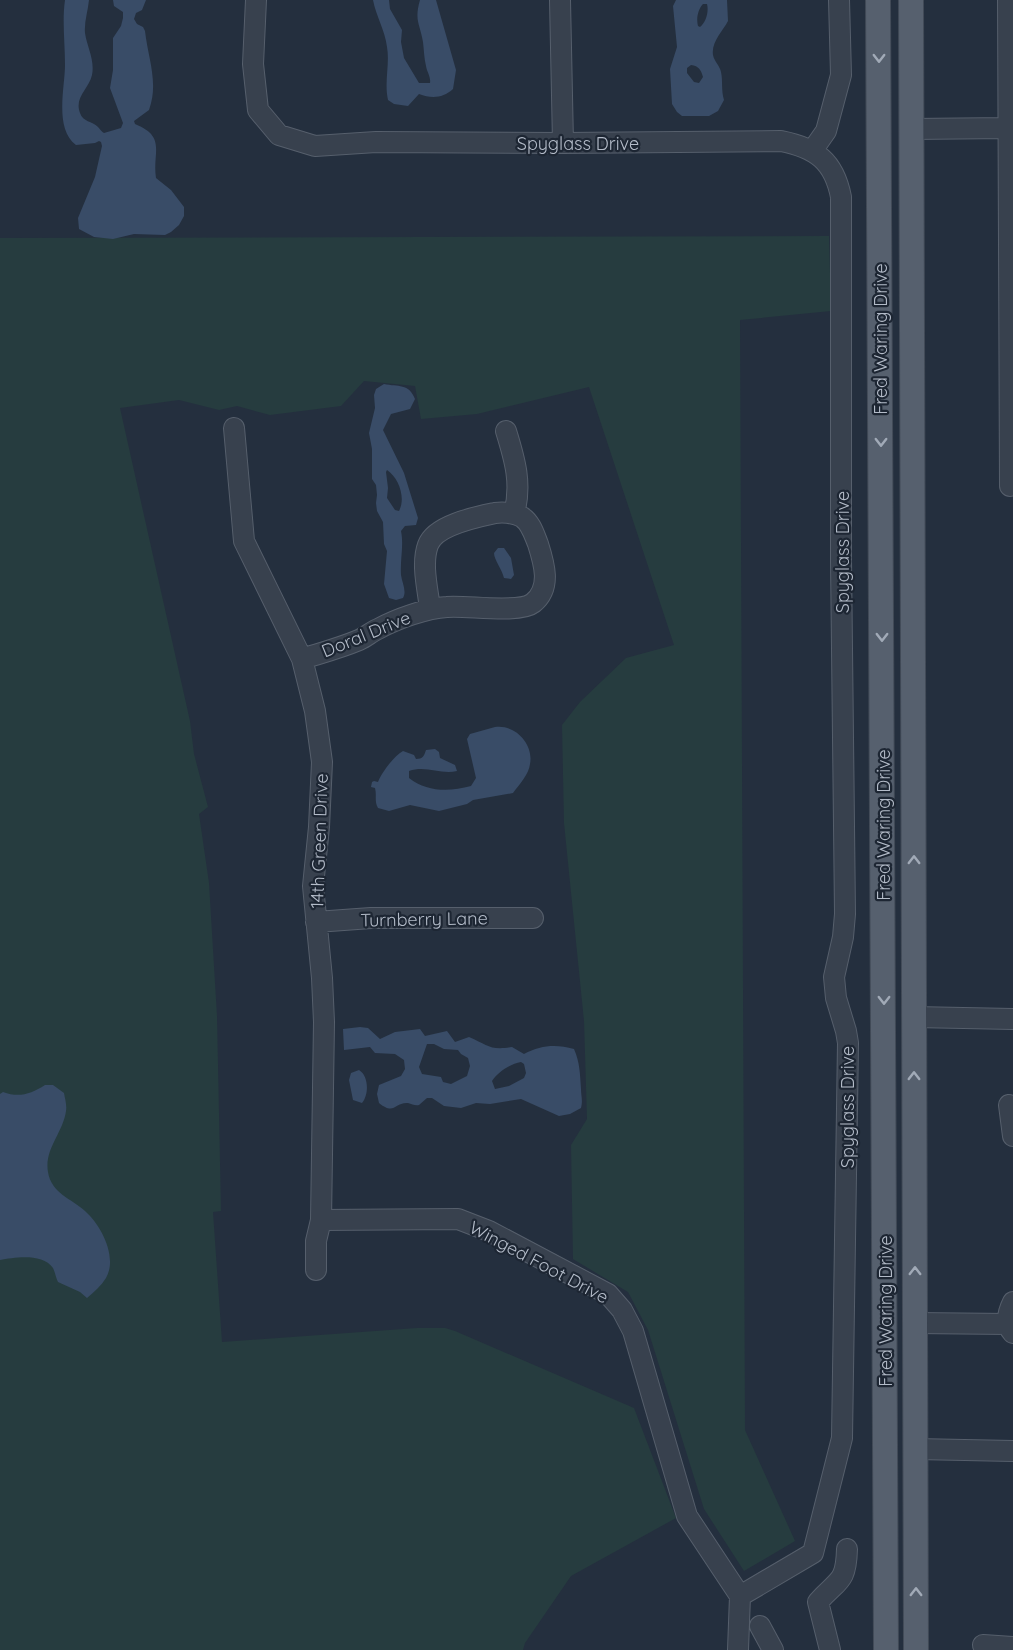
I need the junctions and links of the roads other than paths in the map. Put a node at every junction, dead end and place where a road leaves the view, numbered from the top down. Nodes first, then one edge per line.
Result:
1 (256, 0) edge
2 (560, 0) edge
3 (839, 0) edge
4 (878, 0) edge
5 (897, 0) edge
6 (911, 0) edge
7 (1008, 0) edge
8 (1008, 128) junction
9 (911, 129) junction
10 (563, 143) junction
11 (812, 151) junction
12 (1011, 246) edge
13 (234, 428) dead end
14 (506, 431) dead end
15 (1010, 486) dead end
16 (514, 514) junction
17 (430, 609) junction
18 (302, 659) junction
19 (883, 813) junction
20 (533, 918) dead end
21 (316, 921) junction
22 (914, 1017) junction
23 (1013, 1019) edge
24 (1009, 1105) dead end
25 (1013, 1136) edge
26 (321, 1220) junction
27 (885, 1237) junction
28 (316, 1270) dead end
29 (1013, 1302) edge
30 (915, 1323) junction
31 (1010, 1328) edge
32 (916, 1449) junction
33 (1013, 1451) edge
34 (847, 1549) dead end
35 (740, 1596) junction
36 (760, 1626) dead end
37 (983, 1645) dead end
38 (1013, 1647) edge
39 (738, 1650) edge
40 (773, 1650) edge
41 (830, 1650) edge
42 (886, 1650) edge
43 (916, 1650) edge

1 - 10 street, Spyglass Drive
2 - 10 street
3 - 11 street
4 -> 19 main road, Fred Waring Drive
5 - 9 main road
6 - 9 main road, Fred Waring Drive
7 - 8 street
8 - 9 street
8 - 12 street
22 -> 9 main road, Fred Waring Drive
10 - 11 street, Spyglass Drive
11 - 35 street, Spyglass Drive
12 - 15 street
13 - 18 street, 14th Green Drive
14 - 16 street
16 - 17 street, Doral Drive
16 - 17 street, Doral Drive
17 - 18 street, Doral Drive
18 - 21 street, 14th Green Drive
19 - 22 main road
19 -> 27 main road, Fred Waring Drive
20 - 21 street, Turnberry Lane
21 - 26 street, 14th Green Drive
22 - 23 street
30 -> 22 main road, Fred Waring Drive
24 - 25 street
26 - 28 street, 14th Green Drive
26 - 35 street, Winged Foot Drive
27 - 32 main road
27 - 42 main road, Fred Waring Drive
29 - 31 street
30 - 31 street
30 - 32 main road, Fred Waring Drive
32 - 33 street
43 -> 32 main road, Fred Waring Drive
34 - 41 street
35 - 39 street
36 - 40 street
37 - 38 street

